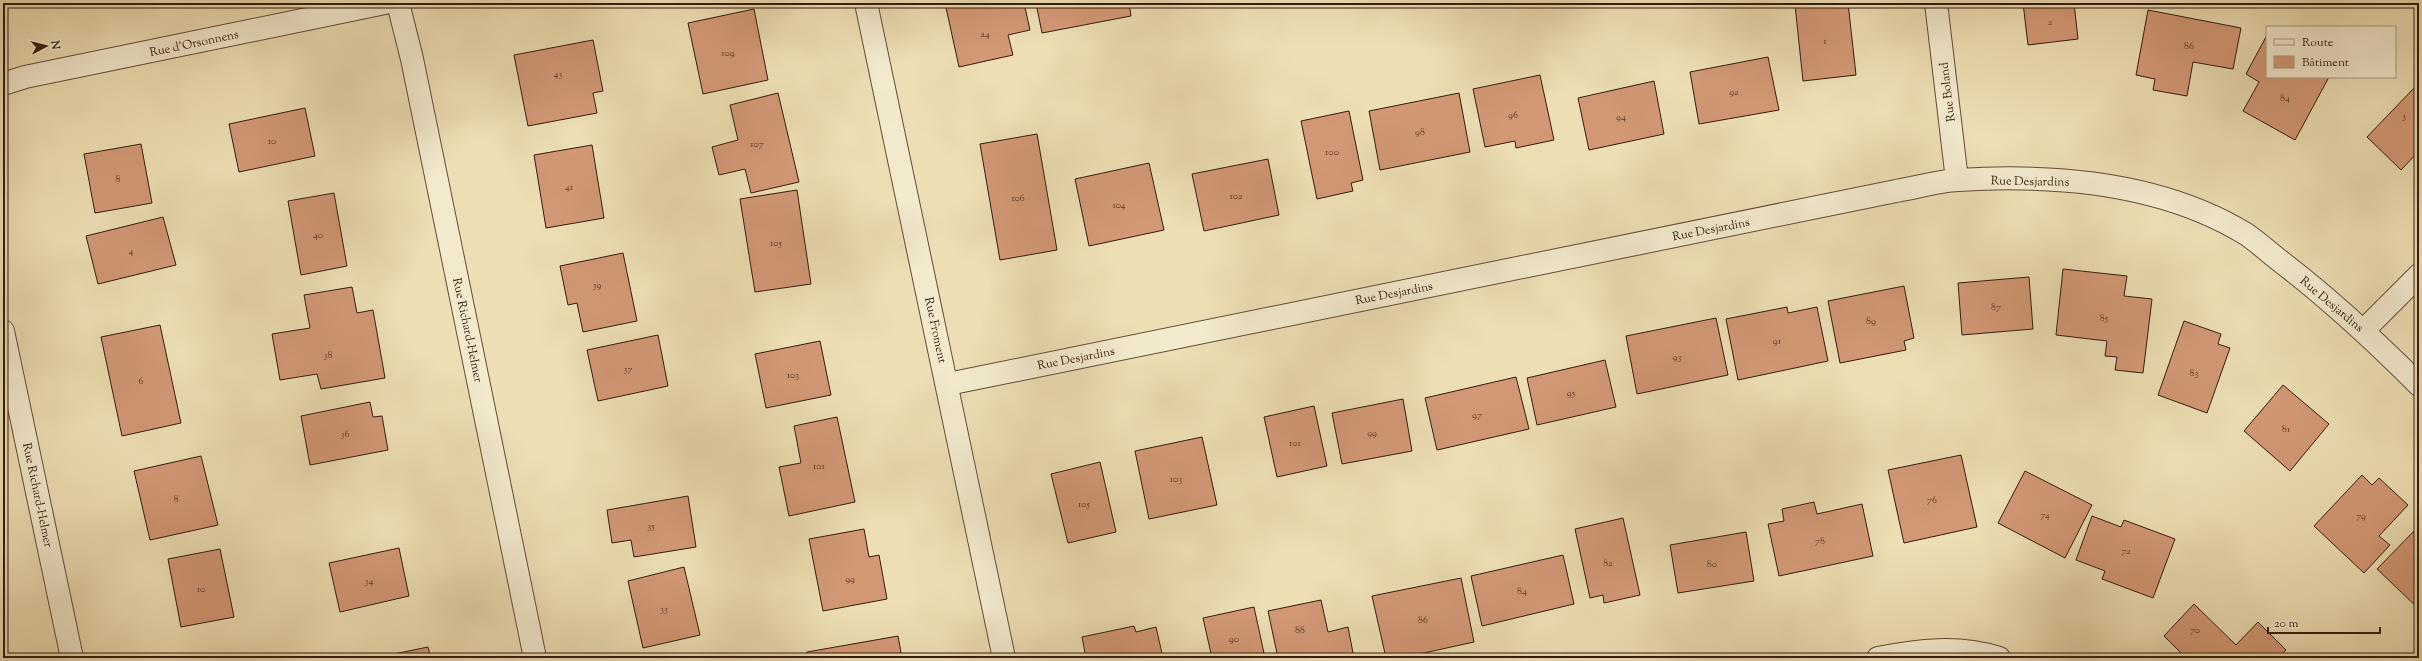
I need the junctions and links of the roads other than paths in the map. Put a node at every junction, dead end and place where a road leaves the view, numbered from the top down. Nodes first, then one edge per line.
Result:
1 (385, 3) edge
2 (398, 3) edge
3 (866, 3) edge
4 (1936, 3) edge
5 (3, 84) edge
6 (1957, 180) junction
7 (2419, 275) edge
8 (2364, 330) junction
9 (3, 331) edge
10 (948, 384) junction
11 (2419, 385) edge
12 (72, 658) edge
13 (535, 658) edge
14 (1004, 658) edge
15 (1878, 658) edge
16 (1999, 658) edge

1 - 5 street, Rue d'Orsonnens
2 - 13 street, Rue Richard-Helmer
3 - 10 street, Rue Froment
4 - 6 street, Rue Boland
6 - 8 street, Rue Desjardins
6 - 10 street, Rue Desjardins
7 - 8 street
8 - 11 street, Rue Desjardins
9 - 12 street, Rue Richard-Helmer
10 - 14 street, Rue Froment
15 - 16 street

